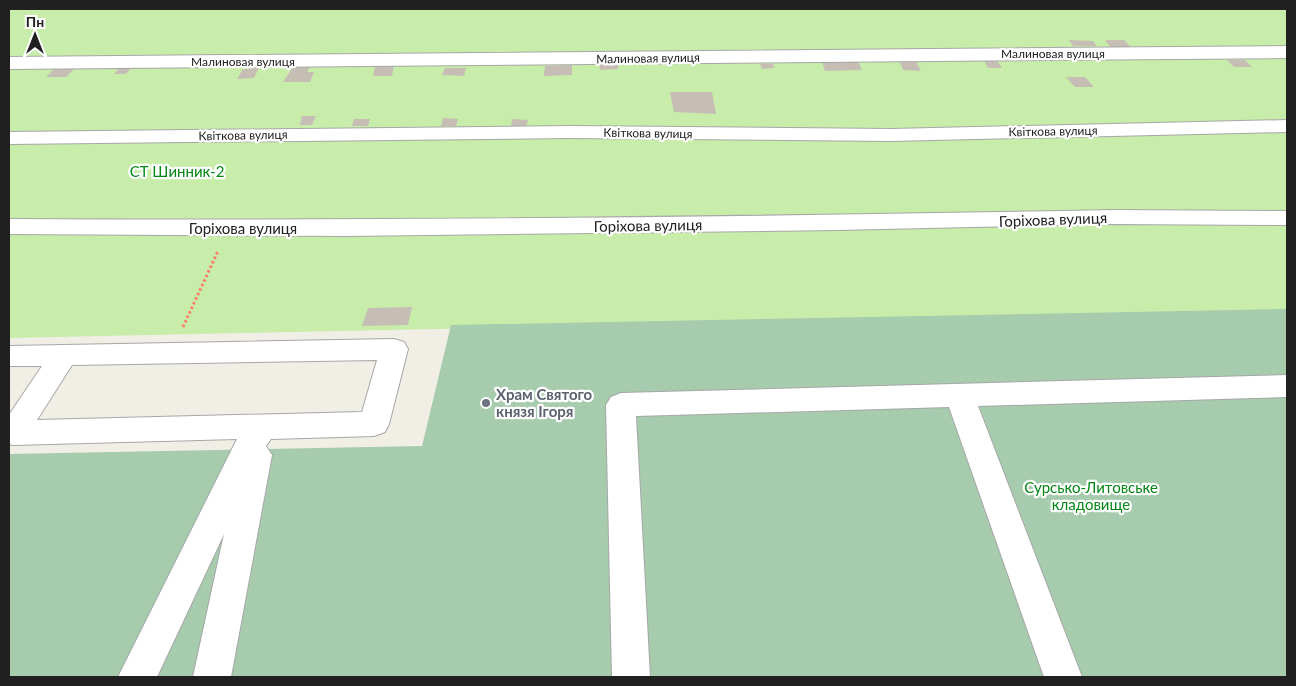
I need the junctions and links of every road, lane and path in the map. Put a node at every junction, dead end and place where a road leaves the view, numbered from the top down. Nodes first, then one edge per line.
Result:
1 (1287, 52) edge
2 (9, 63) edge
3 (1287, 126) edge
4 (9, 138) edge
5 (1287, 218) edge
6 (9, 227) edge
7 (229, 228) junction
8 (172, 353) junction
9 (64, 355) junction
10 (9, 356) edge
11 (1287, 386) edge
12 (960, 396) junction
13 (262, 427) junction
14 (137, 677) edge
15 (212, 677) edge
16 (632, 677) edge
17 (1063, 677) edge

1 - 2 lane, Малиновая вулиця
3 - 4 lane, Квіткова вулиця
5 - 7 lane, Горіхова вулиця
6 - 7 lane, Горіхова вулиця
7 - 8 path
8 - 9 lane
8 - 13 lane
9 - 10 lane
9 - 13 lane
11 - 12 lane
12 - 16 lane
12 - 17 lane
13 - 14 lane
13 - 15 lane

